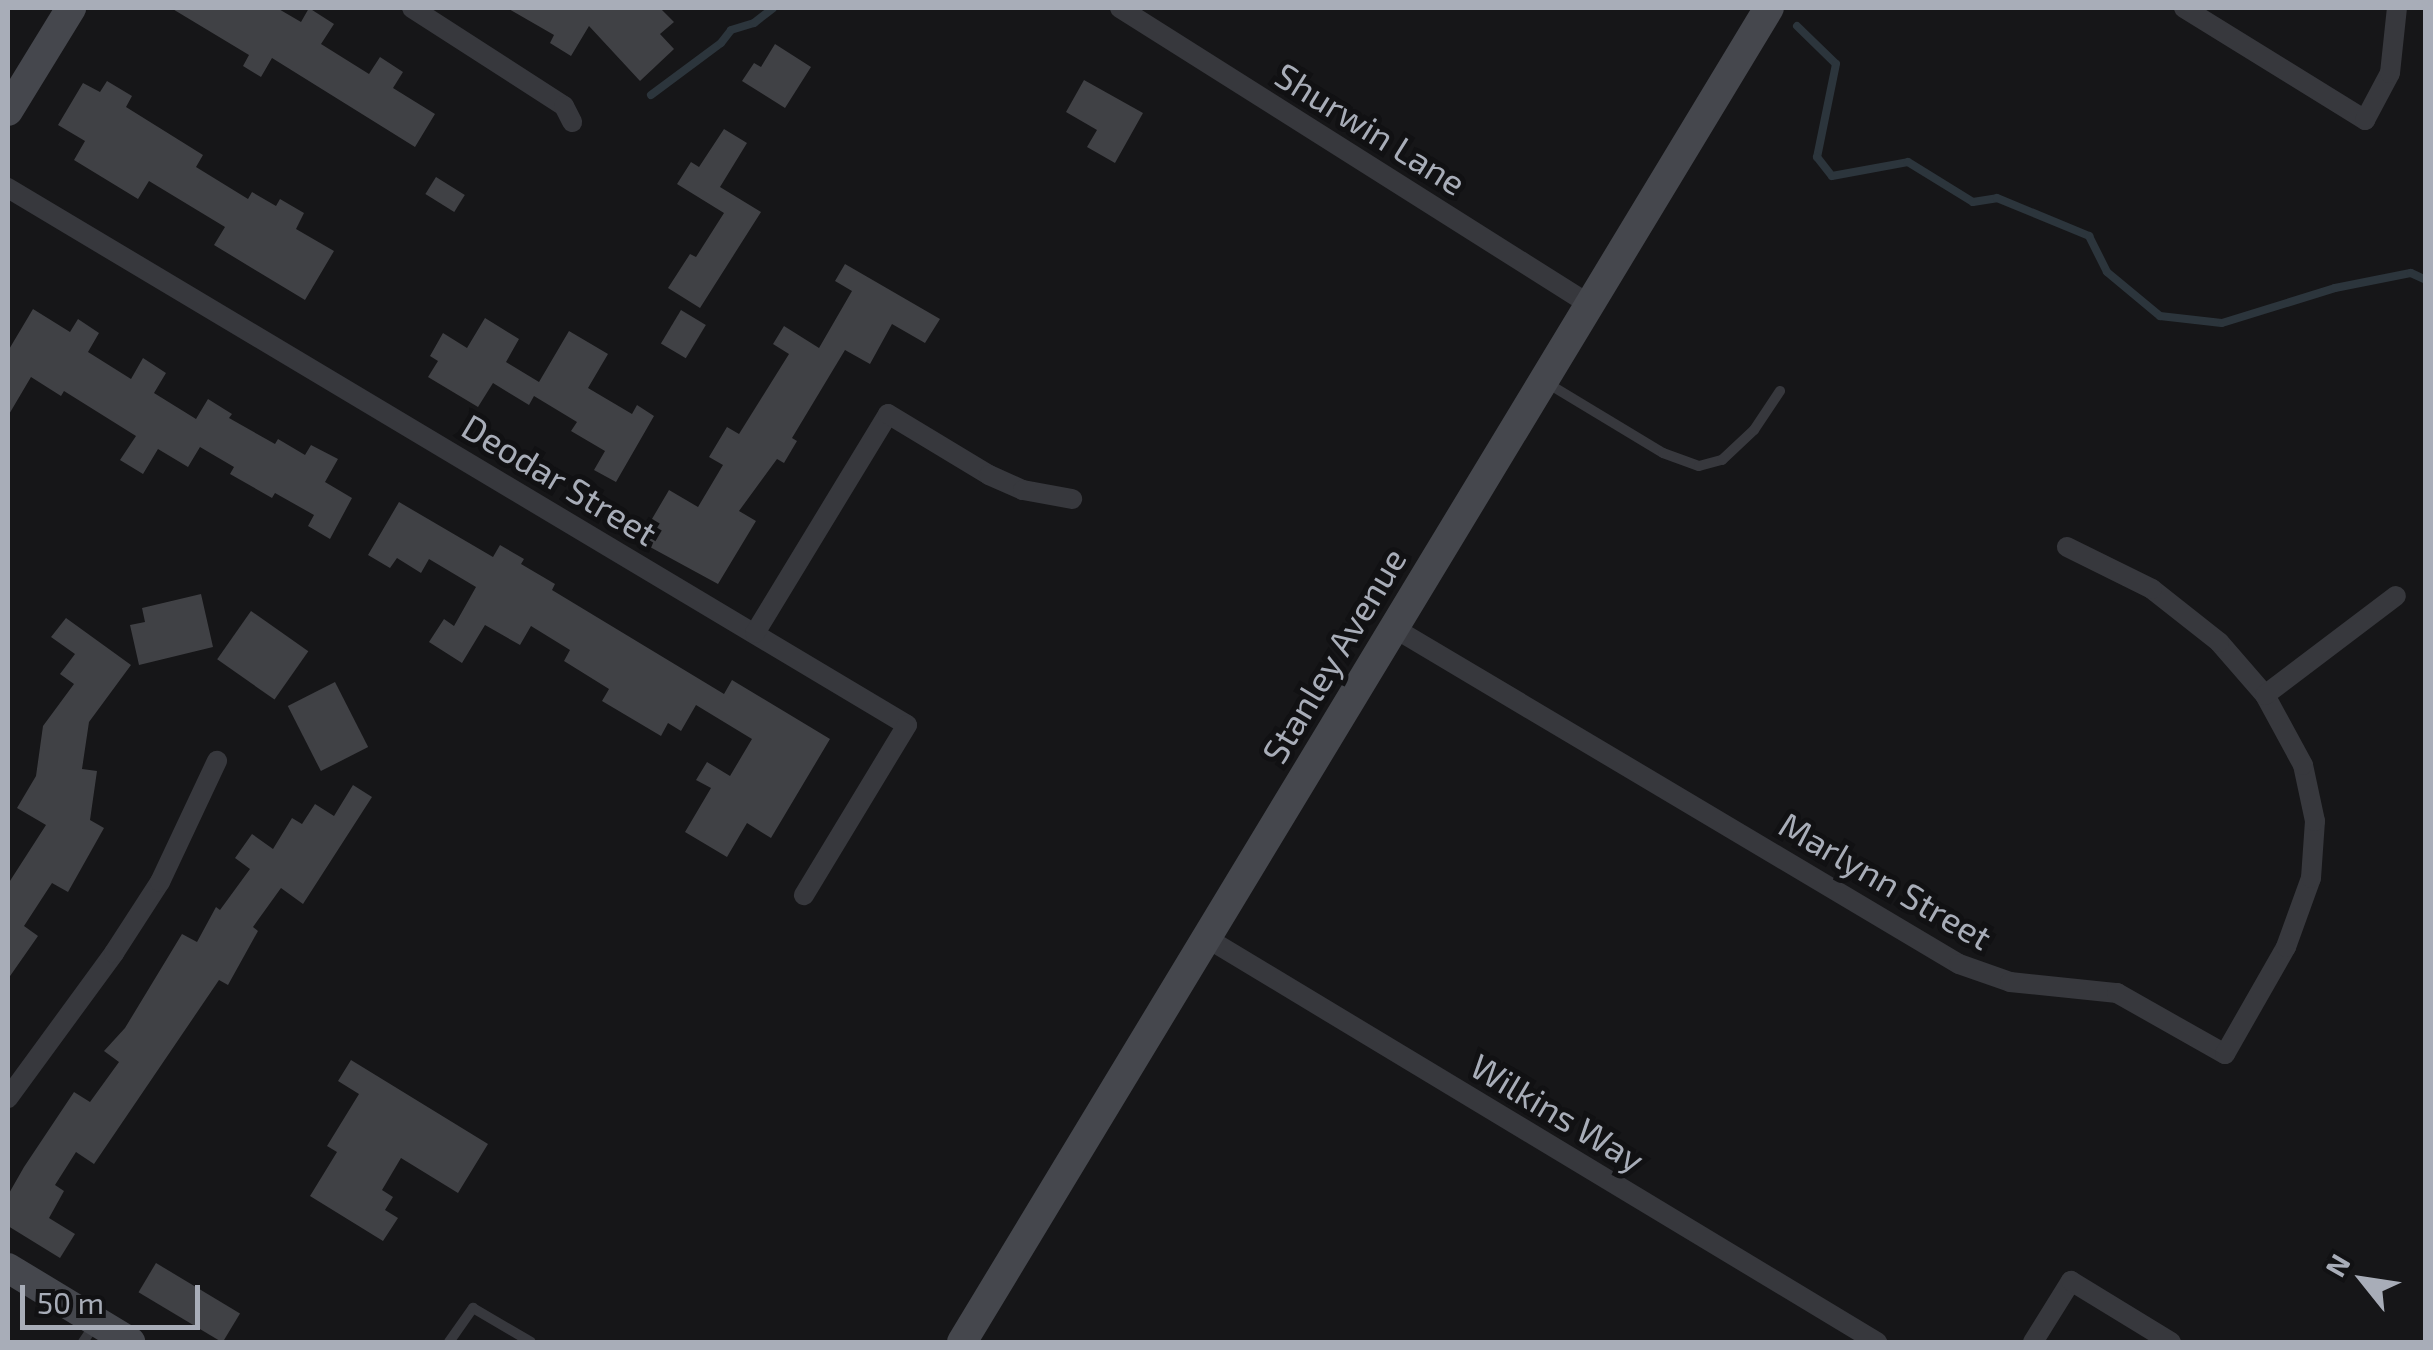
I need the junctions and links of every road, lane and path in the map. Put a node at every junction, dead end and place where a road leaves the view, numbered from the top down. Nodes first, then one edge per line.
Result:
1 (71, 8) edge
2 (412, 8) edge
3 (1120, 8) edge
4 (1769, 8) edge
5 (2184, 8) edge
6 (2397, 8) edge
7 (8, 112) edge
8 (572, 122) dead end
9 (8, 188) edge
10 (1587, 303) junction
11 (1542, 380) junction
12 (1780, 392) dead end
13 (1072, 500) dead end
14 (2067, 547) dead end
15 (2396, 596) dead end
16 (1394, 628) junction
17 (754, 632) junction
18 (2265, 695) junction
19 (217, 761) dead end
20 (804, 896) dead end
21 (1205, 937) junction
22 (8, 1098) edge
23 (8, 1268) edge
24 (90, 1332) edge
25 (130, 1342) edge
26 (448, 1342) edge
27 (531, 1342) edge
28 (962, 1342) edge
29 (1877, 1342) edge
30 (2033, 1342) edge
31 (2171, 1342) edge

1 - 7 street
2 - 8 street
3 - 10 street, Shurwin Lane
4 - 10 street, Stanley Avenue
5 - 6 street
9 - 17 street, Deodar Street
10 - 11 street, Stanley Avenue
11 - 12 lane
11 - 16 street, Stanley Avenue
13 - 17 street
14 - 18 street, Marlynn Street
15 - 18 street
16 - 18 street, Marlynn Street
16 - 21 street, Stanley Avenue
17 - 20 street, Deodar Street
19 - 22 street
21 - 28 street, Stanley Avenue
21 - 29 street, Wilkins Way
23 - 24 street
24 - 25 street
26 - 27 lane
30 - 31 street

